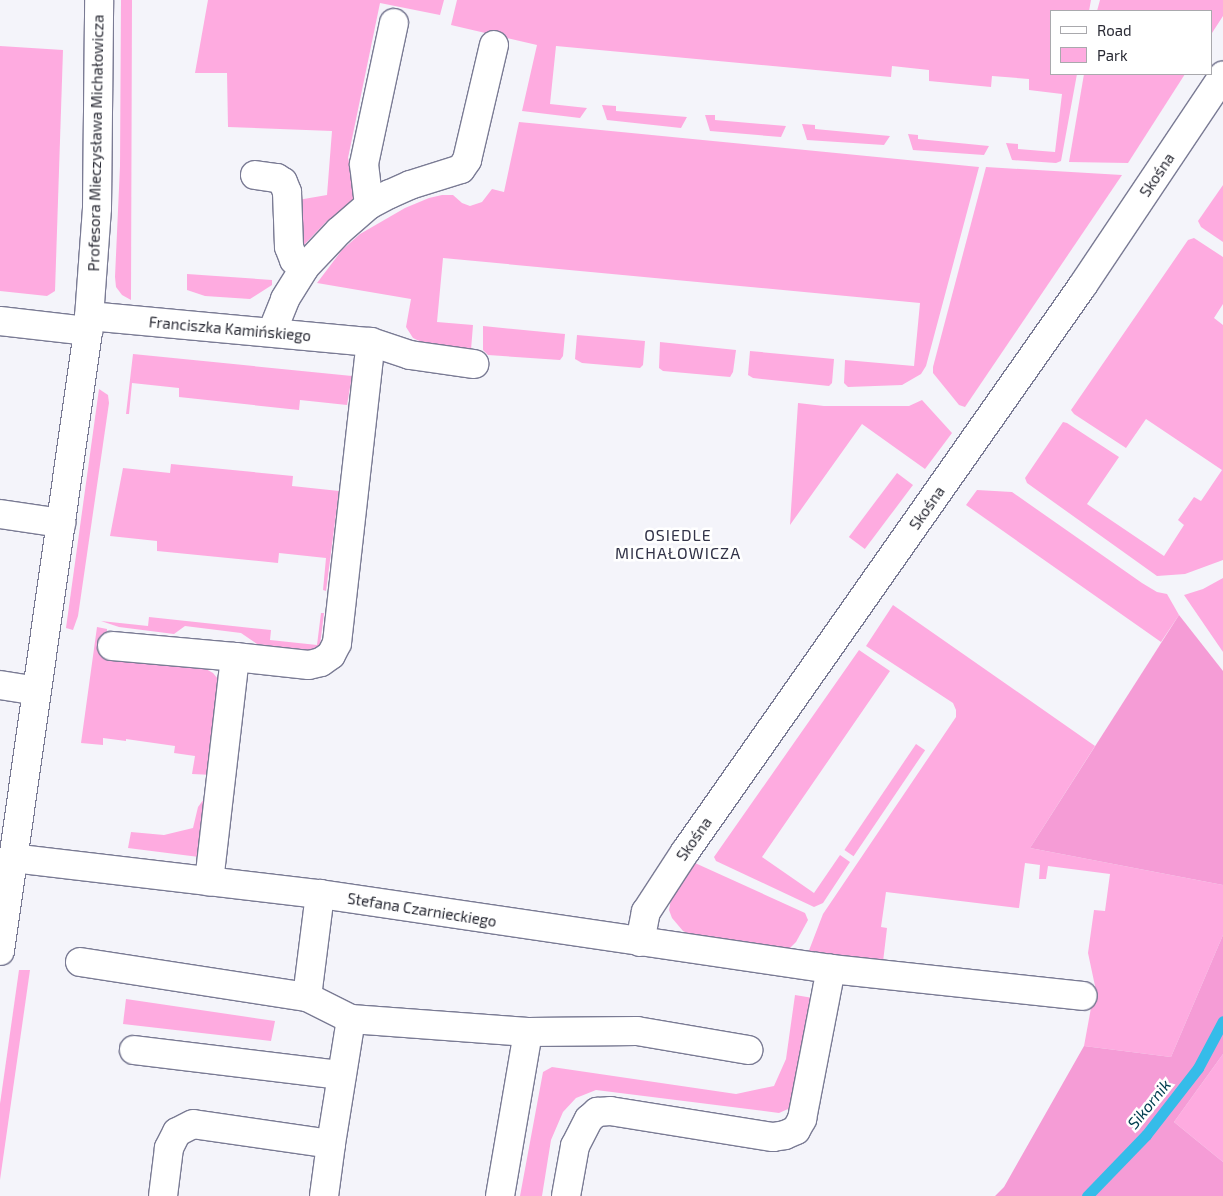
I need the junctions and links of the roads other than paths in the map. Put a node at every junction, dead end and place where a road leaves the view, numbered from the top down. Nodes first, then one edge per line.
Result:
1 (99, 0) edge
2 (394, 23) dead end
3 (494, 45) dead end
4 (1223, 76) edge
5 (255, 175) dead end
6 (369, 205) junction
7 (304, 268) junction
8 (0, 321) edge
9 (89, 324) junction
10 (272, 332) junction
11 (371, 342) junction
12 (474, 364) dead end
13 (0, 514) edge
14 (61, 523) junction
15 (112, 646) dead end
16 (235, 657) junction
17 (0, 685) edge
18 (37, 691) junction
19 (12, 858) junction
20 (209, 881) junction
21 (320, 894) junction
22 (640, 942) junction
23 (0, 951) edge
24 (80, 962) dead end
25 (831, 970) junction
26 (1083, 996) dead end
27 (307, 997) junction
28 (351, 1019) junction
29 (528, 1032) junction
30 (134, 1050) dead end
31 (748, 1050) dead end
32 (341, 1075) junction
33 (331, 1144) junction
34 (163, 1196) edge
35 (324, 1196) edge
36 (500, 1196) edge
37 (566, 1196) edge

1 - 9 street, Profesora Mieczysława Michałowicza
2 - 6 street
3 - 6 street
4 - 22 street, Skośna
5 - 7 street
6 - 7 street
7 - 10 street
8 - 9 street, Franciszka Kamińskiego
9 - 10 street, Franciszka Kamińskiego
9 - 14 street, Profesora Mieczysława Michałowicza
10 - 11 street, Franciszka Kamińskiego
11 - 12 street, Franciszka Kamińskiego
11 - 16 street
13 - 14 street
14 - 18 street, Profesora Mieczysława Michałowicza
15 - 16 street
16 - 20 street
17 - 18 street
18 - 19 street, Profesora Mieczysława Michałowicza
19 - 20 street, Stefana Czarnieckiego
19 - 23 street, Profesora Mieczysława Michałowicza
20 - 21 street, Stefana Czarnieckiego
21 - 22 street, Stefana Czarnieckiego
21 - 27 street
22 - 25 street, Stefana Czarnieckiego
24 - 27 street
25 - 26 street, Stefana Czarnieckiego
25 - 37 street
27 - 28 street
28 - 29 street
28 - 32 street
29 - 31 street
29 - 36 street
30 - 32 street
32 - 33 street
33 - 34 street
33 - 35 street

